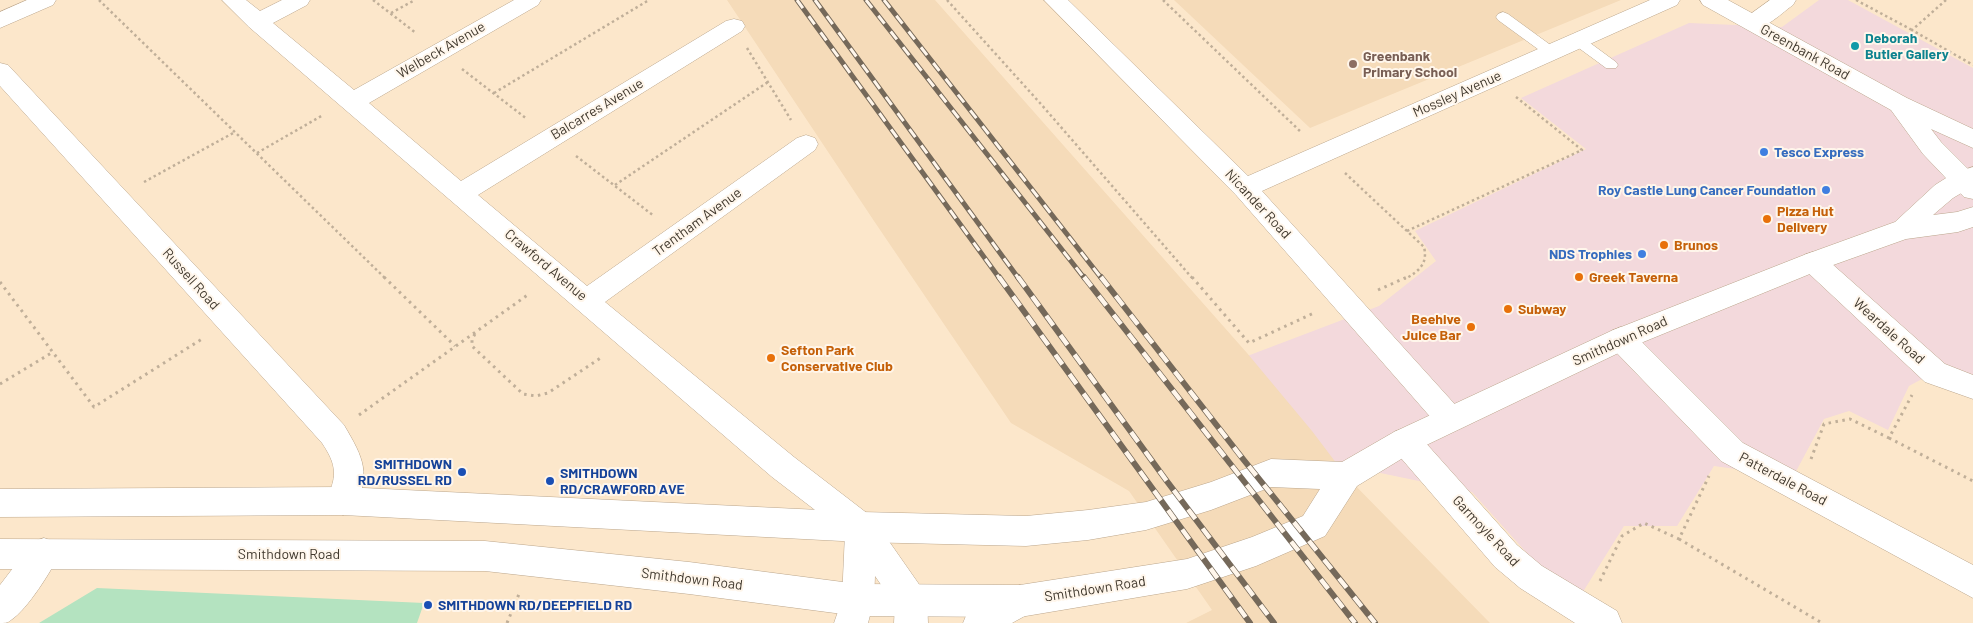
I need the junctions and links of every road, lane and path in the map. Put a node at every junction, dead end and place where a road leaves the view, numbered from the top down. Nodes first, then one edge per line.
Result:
1 (46, 0) edge
2 (99, 0) edge
3 (233, 0) edge
4 (299, 0) edge
5 (415, 0) edge
6 (530, 0) edge
7 (649, 0) edge
8 (947, 0) edge
9 (1055, 0) edge
10 (1669, 0) edge
11 (1711, 0) edge
12 (1786, 0) edge
13 (1856, 0) edge
14 (1946, 0) edge
15 (391, 13) dead end
16 (1503, 17) dead end
17 (0, 21) edge
18 (257, 22) junction
19 (1754, 23) junction
20 (734, 26) joint
21 (1912, 30) junction
22 (1577, 40) junction
23 (1551, 52) junction
24 (1611, 65) dead end
25 (1973, 65) edge
26 (0, 71) edge
27 (1493, 78) junction
28 (768, 82) junction
29 (494, 93) dead end
30 (352, 100) junction
31 (1899, 104) junction
32 (235, 132) junction
33 (1973, 139) edge
34 (806, 144) joint
35 (257, 153) junction
36 (1969, 182) edge
37 (615, 185) dead end
38 (1245, 188) junction
39 (461, 193) junction
40 (116, 198) junction
41 (1973, 217) edge
42 (1904, 229) junction
43 (1407, 231) dead end
44 (1813, 262) junction
45 (556, 274) junction
46 (0, 282) edge
47 (1344, 299) junction
48 (587, 300) junction
49 (230, 322) junction
50 (477, 331) junction
51 (629, 338) junction
52 (1621, 338) junction
53 (455, 346) junction
54 (53, 352) junction
55 (1935, 373) junction
56 (0, 384) edge
57 (1973, 387) edge
58 (1450, 418) junction
59 (333, 434) junction
60 (1889, 438) junction
61 (1405, 441) junction
62 (1732, 452) junction
63 (1346, 476) junction
64 (1973, 481) edge
65 (1799, 488) junction
66 (343, 501) junction
67 (0, 503) edge
68 (861, 527) junction
69 (1679, 539) junction
70 (44, 553) junction
71 (0, 554) edge
72 (1973, 582) edge
73 (1020, 601) junction
74 (0, 609) edge
75 (854, 612) edge
76 (911, 612) edge
77 (1595, 617) edge
78 (980, 623) edge
79 (1822, 623) edge

1 - 17 main road
2 - 32 path
3 - 18 main road, Crawford Avenue
4 - 18 main road
5 - 15 path
6 - 30 main road, Welbeck Avenue
7 - 29 path
8 - 47 path
9 - 38 main road, Nicander Road
10 - 22 main road, Mossley Avenue
11 - 19 main road, Greenbank Road
12 - 19 main road
13 - 21 path
14 - 21 path
16 - 23 lane
18 - 30 main road, Crawford Avenue
19 - 31 main road, Greenbank Road
20 - 28 path
20 - 39 main road, Balcarres Avenue
21 - 25 path
22 - 23 main road, Mossley Avenue
22 - 24 lane
23 - 27 main road, Mossley Avenue
26 - 40 main road, Russell Road
27 - 38 main road, Mossley Avenue
27 - 43 path
28 - 34 path
28 - 37 path
30 - 35 path
30 - 39 main road, Crawford Avenue
31 - 33 main road, Greenbank Road
31 - 36 main road, Greenbank Road
32 - 35 path
32 - 40 path
34 - 48 main road, Trentham Avenue
35 - 53 path
36 - 42 main road, Smithdown Road
38 - 47 main road, Nicander Road
39 - 45 main road, Crawford Avenue
40 - 49 main road, Russell Road
41 - 42 main road, Smithdown Road
42 - 44 main road, Smithdown Road
44 - 52 main road, Smithdown Road
44 - 55 main road, Weardale Road
45 - 48 main road, Crawford Avenue
45 - 50 path
46 - 54 path
47 - 58 main road, Nicander Road
48 - 51 main road, Crawford Avenue
49 - 54 path
49 - 59 main road, Russell Road
50 - 51 path
50 - 53 path
51 - 68 main road, Crawford Avenue
52 - 58 main road, Smithdown Road
52 - 62 main road, Patterdale Road
53 - 59 path
54 - 56 path
55 - 57 main road, Weardale Road
55 - 60 path
58 - 61 main road, Smithdown Road
59 - 66 main road, Russell Road
60 - 64 path
60 - 65 path
61 - 63 main road, Smithdown Road
61 - 77 main road, Garmoyle Road
62 - 65 main road, Patterdale Road
62 - 69 path
63 - 68 main road
63 - 73 main road, Smithdown Road
65 - 72 main road, Patterdale Road
66 - 67 main road
66 - 68 main road
68 - 75 main road
68 - 76 main road, Crawford Avenue
69 - 77 path
69 - 79 path
70 - 71 main road, Smithdown Road
70 - 74 main road
70 - 75 main road, Smithdown Road
73 - 76 main road, Smithdown Road
73 - 78 main road
75 - 76 main road, Smithdown Road

